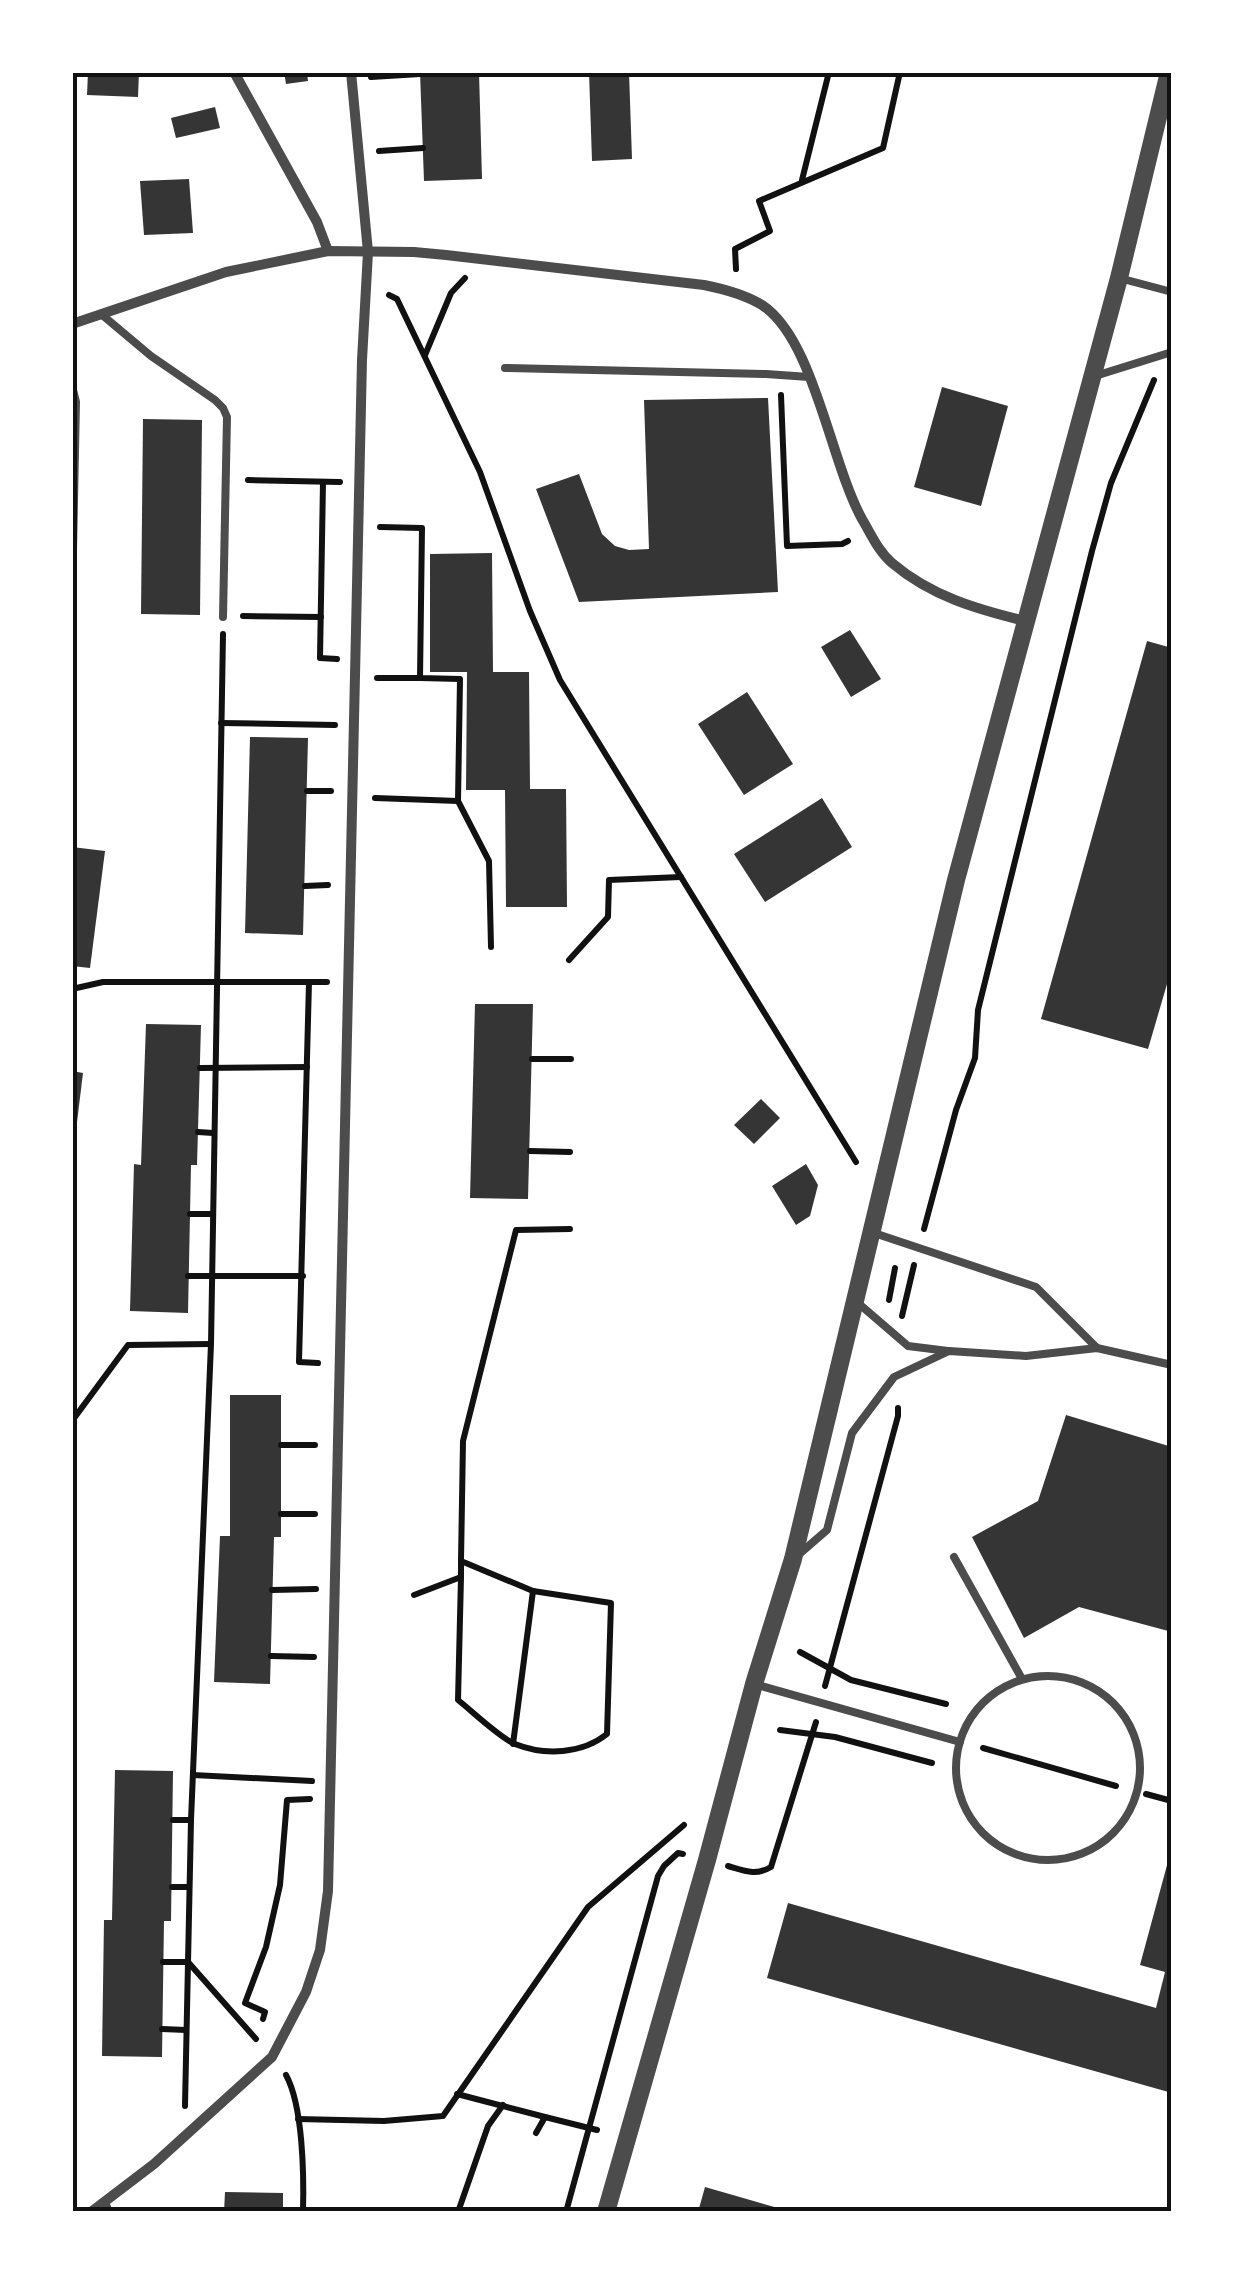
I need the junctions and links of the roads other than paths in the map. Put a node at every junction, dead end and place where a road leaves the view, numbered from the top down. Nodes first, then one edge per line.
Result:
1 (234, 72) edge
2 (1169, 72) edge
3 (352, 75) edge
4 (328, 251) junction
5 (368, 252) junction
6 (1119, 278) junction
7 (1172, 292) edge
8 (101, 314) junction
9 (72, 324) edge
10 (1172, 352) edge
11 (505, 368) dead end
12 (809, 377) junction
13 (1091, 378) junction
14 (72, 390) edge
15 (72, 550) edge
16 (223, 616) dead end
17 (1024, 621) junction
18 (870, 1232) junction
19 (854, 1300) junction
20 (1096, 1348) junction
21 (949, 1351) junction
22 (1172, 1365) edge
23 (954, 1557) dead end
24 (793, 1559) junction
25 (1022, 1679) junction
26 (754, 1684) junction
27 (960, 1742) junction
28 (107, 2207) edge
29 (91, 2212) edge
30 (606, 2212) edge

1 - 4 street
2 - 6 street
3 - 5 street
4 - 5 street
4 - 8 street
5 - 12 street
5 - 28 street
6 - 7 lane
6 - 13 street
8 - 9 street
8 - 16 lane
10 - 13 lane
11 - 12 lane
12 - 17 street
13 - 17 street
14 - 15 street
17 - 18 street
18 - 19 street
18 - 20 lane
19 - 21 lane
19 - 24 street
20 - 21 lane
20 - 22 lane
21 - 24 lane
23 - 25 lane
24 - 26 street
25 - 27 lane
25 - 27 lane
26 - 27 lane
26 - 30 street
28 - 29 street

